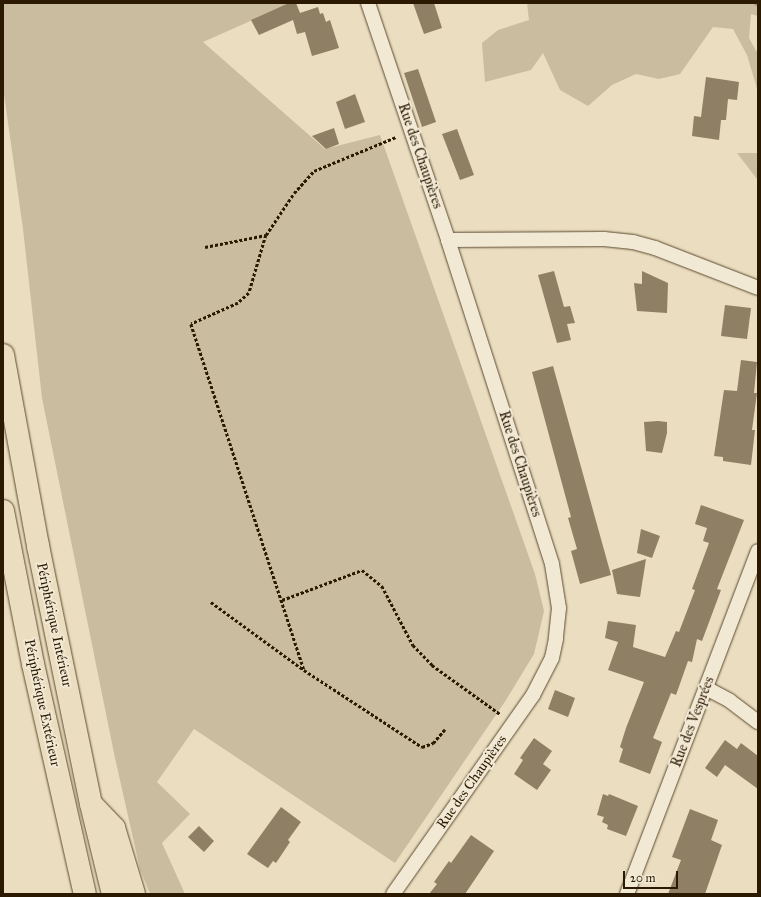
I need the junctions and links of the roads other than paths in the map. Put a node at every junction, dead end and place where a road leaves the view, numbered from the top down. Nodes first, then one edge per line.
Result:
1 (368, 3) edge
2 (448, 240) junction
3 (758, 288) edge
4 (3, 355) edge
5 (3, 511) edge
6 (758, 551) edge
7 (706, 688) junction
8 (758, 722) edge
9 (91, 804) junction
10 (85, 894) edge
11 (113, 894) edge
12 (134, 894) edge
13 (393, 894) edge
14 (627, 894) edge

1 - 2 street, Rue des Chaupières
2 - 3 street
2 - 13 street, Rue des Chaupières
4 - 9 highway, Périphérique Intérieur
5 - 10 highway, Périphérique Extérieur
6 - 7 street, Rue des Vesprées
7 - 8 street
7 - 14 street, Rue des Vesprées
9 - 11 highway, Périphérique Intérieur
9 - 12 highway

